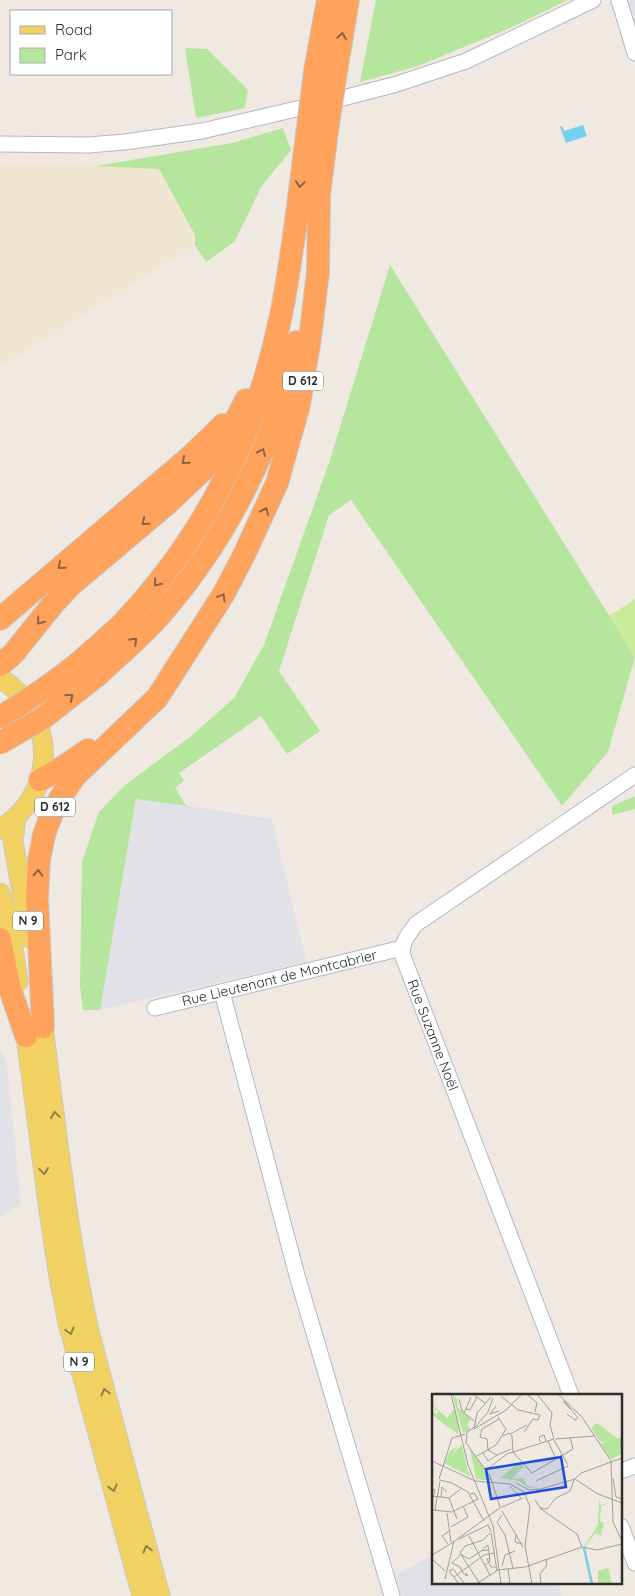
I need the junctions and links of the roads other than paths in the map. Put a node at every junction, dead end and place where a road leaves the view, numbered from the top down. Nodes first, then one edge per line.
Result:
1 (328, 0) edge
2 (348, 0) edge
3 (593, 0) edge
4 (619, 0) edge
5 (635, 53) edge
6 (326, 71) junction
7 (317, 133) junction
8 (0, 144) edge
9 (320, 197) junction
10 (282, 314) junction
11 (244, 402) junction
12 (0, 619) edge
13 (197, 636) junction
14 (0, 664) edge
15 (0, 678) edge
16 (0, 717) edge
17 (0, 743) edge
18 (635, 775) edge
19 (40, 780) junction
20 (16, 816) junction
21 (0, 828) edge
22 (0, 893) edge
23 (0, 939) edge
24 (402, 948) junction
25 (222, 992) junction
26 (155, 1008) dead end
27 (34, 1032) junction
28 (571, 1394) edge
29 (635, 1466) edge
30 (622, 1471) edge
31 (622, 1529) edge
32 (635, 1563) edge
33 (142, 1596) edge
34 (160, 1596) edge
35 (392, 1596) edge

1 - 6 highway, D 612
6 -> 2 highway, D 612
3 - 8 street
4 - 5 street
6 - 7 highway, D 612, bridge
7 - 9 highway, D 612
7 -> 10 highway, D 612
13 -> 9 highway, D 612
17 -> 9 highway, D 612, bridge
10 - 11 highway, D 612
10 -> 16 highway, D 612, bridge
11 -> 12 highway, D 612
11 -> 14 highway, D 612
13 - 19 highway
27 -> 13 highway, D 612
15 - 19 main road
18 - 24 street
19 - 20 main road
20 - 21 main road
20 - 27 main road, N 9
22 - 27 main road, N 9
23 - 27 highway
24 - 25 street, Rue Lieutenant de Montcabrier
24 - 28 street, Rue Suzanne Noël
25 - 26 street, Rue Lieutenant de Montcabrier
25 - 35 street
27 -> 33 main road, N 9
34 -> 27 main road, N 9
29 - 30 street
31 - 32 street

